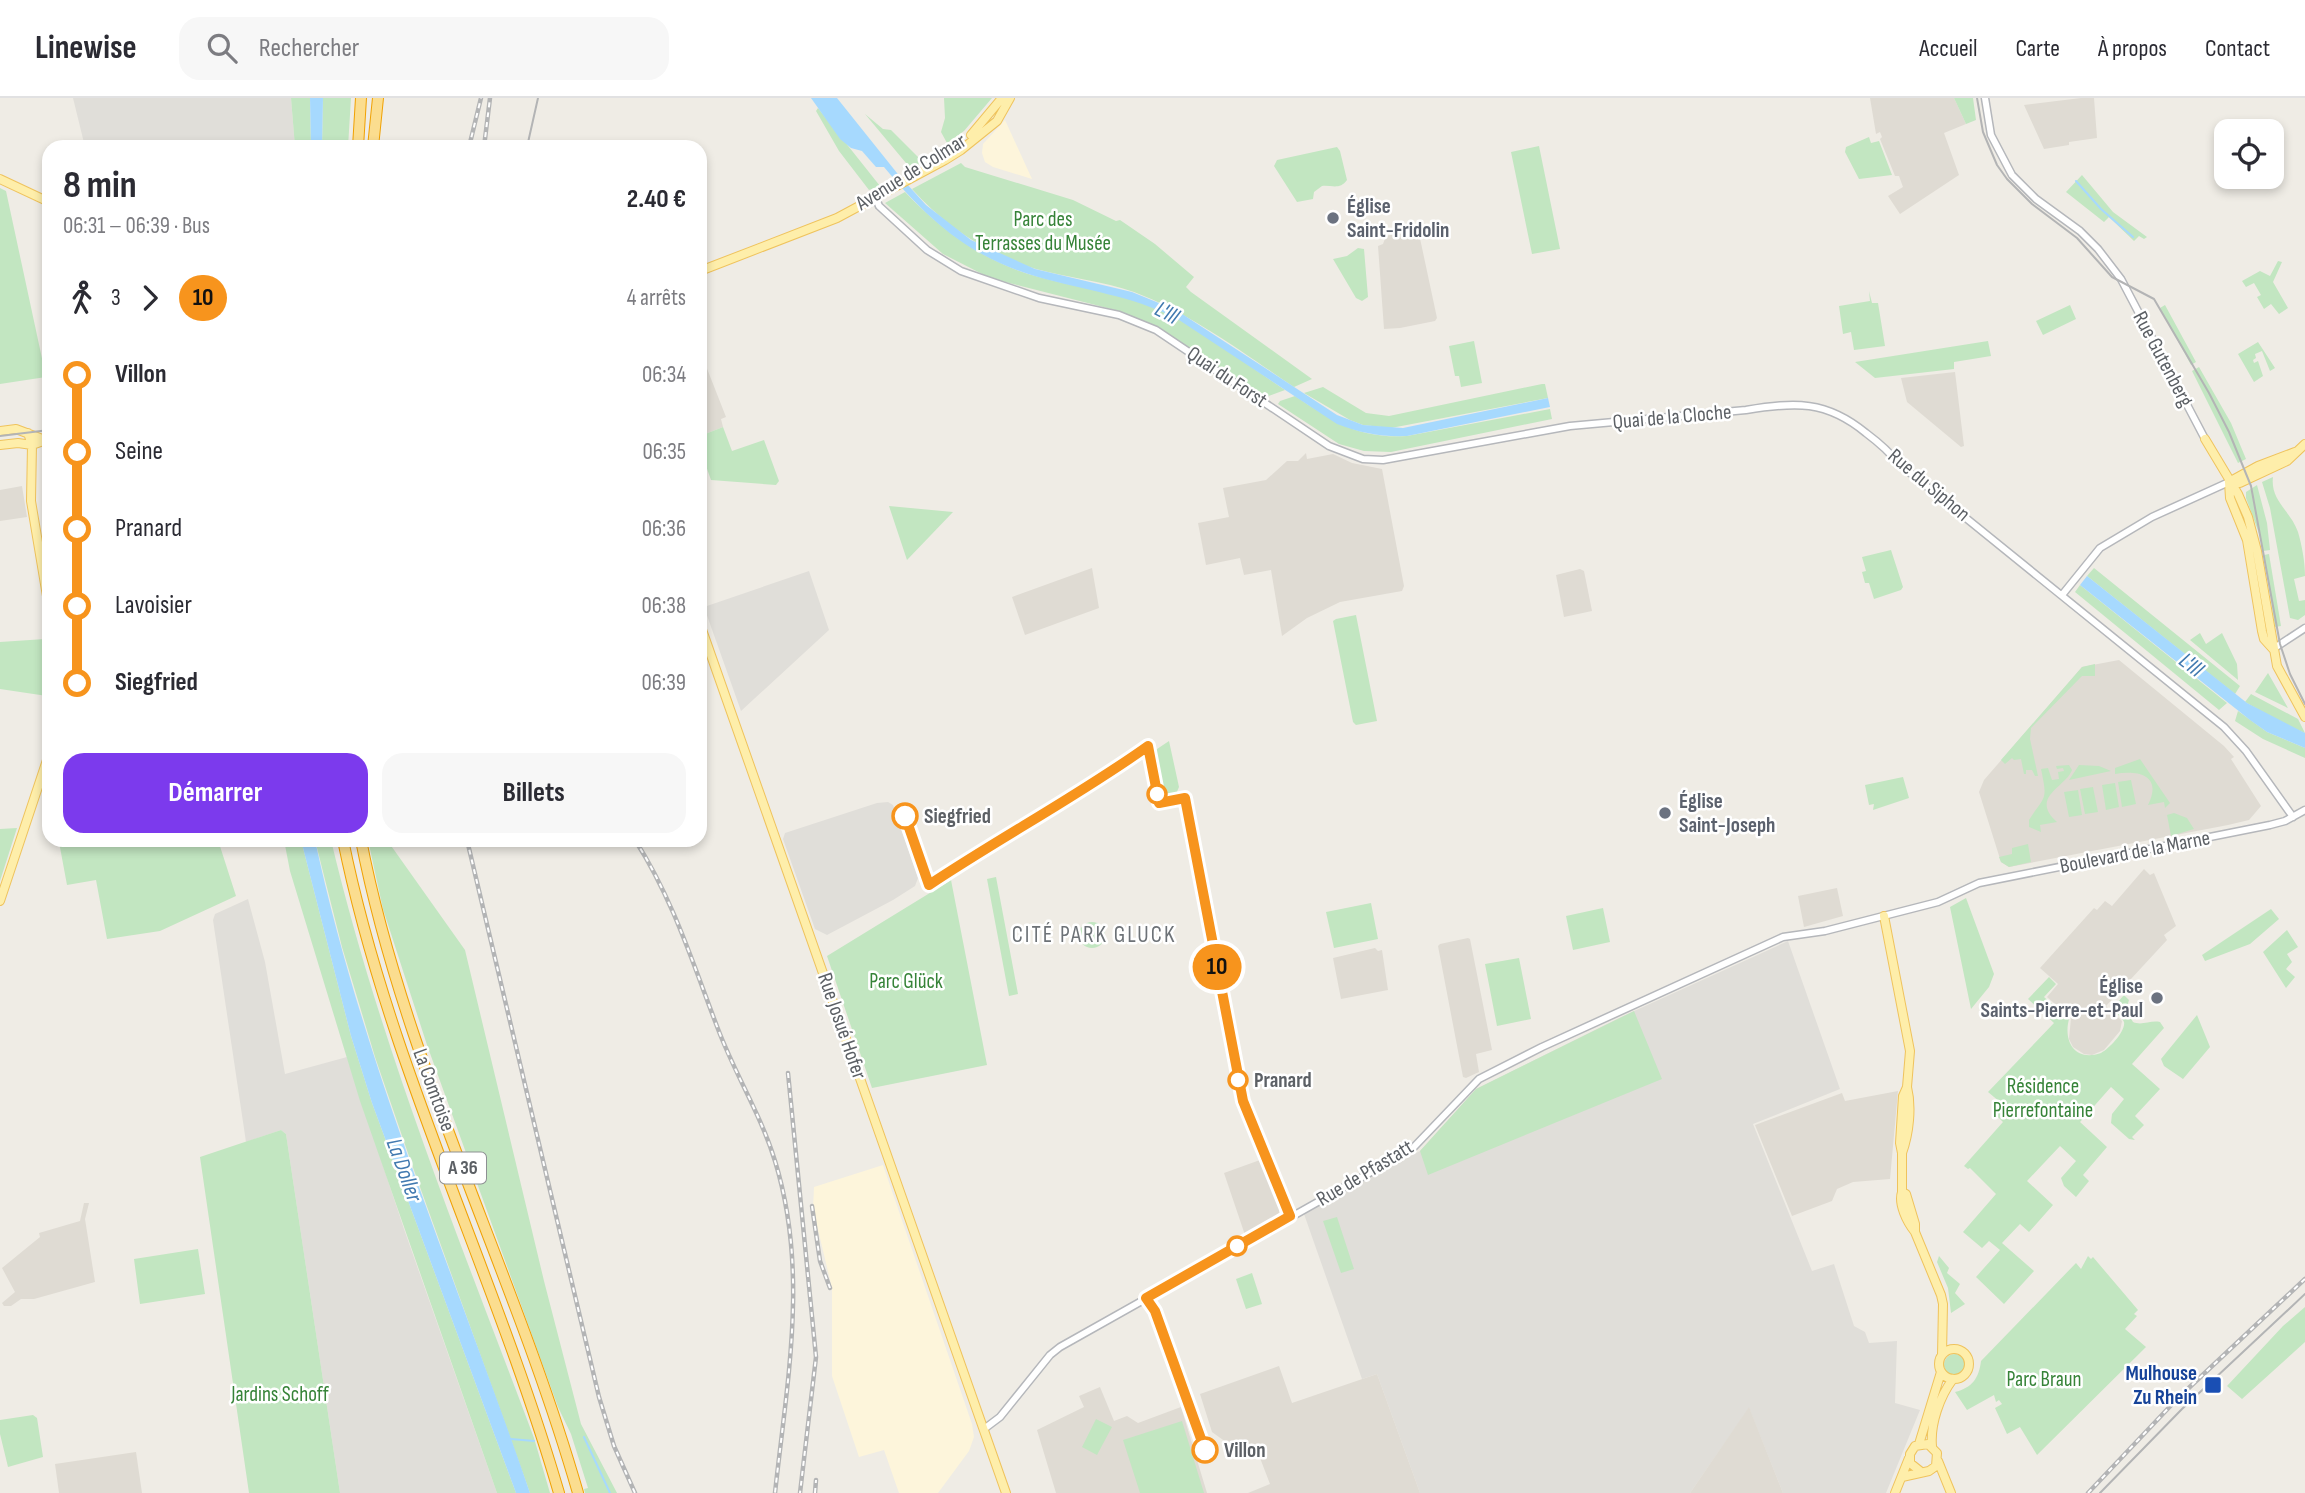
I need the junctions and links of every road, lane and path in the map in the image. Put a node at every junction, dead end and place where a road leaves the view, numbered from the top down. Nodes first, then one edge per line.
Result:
1 (361, 98) edge
2 (377, 98) edge
3 (1002, 98) edge
4 (1010, 98) edge
5 (1985, 98) edge
6 (358, 140) edge
7 (374, 140) edge
8 (926, 168) junction
9 (0, 179) edge
10 (877, 195) junction
11 (42, 199) edge
12 (707, 268) edge
13 (1783, 405) joint
14 (1561, 427) joint
15 (0, 431) edge
16 (28, 433) junction
17 (42, 437) edge
18 (2205, 439) joint
19 (42, 441) edge
20 (2305, 444) edge
21 (0, 445) edge
22 (32, 445) junction
23 (2230, 482) junction
24 (42, 566) edge
25 (2062, 595) junction
26 (2305, 628) edge
27 (707, 644) edge
28 (2273, 649) junction
29 (2305, 717) edge
30 (42, 776) edge
31 (2305, 810) edge
32 (2293, 817) junction
33 (345, 847) edge
34 (363, 847) edge
35 (0, 901) edge
36 (1884, 916) junction
37 (1943, 1333) junction
38 (1955, 1349) junction
39 (1942, 1354) junction
40 (1941, 1372) junction
41 (1953, 1379) junction
42 (984, 1429) junction
43 (1919, 1444) junction
44 (1932, 1446) junction
45 (1909, 1458) junction
46 (1938, 1461) junction
47 (1924, 1471) junction
48 (1902, 1477) junction
49 (1944, 1482) junction
50 (559, 1493) edge
51 (578, 1493) edge
52 (1006, 1493) edge
53 (1895, 1493) edge
54 (1951, 1493) edge

1 - 6 highway
2 - 7 highway
3 - 8 main road, Avenue de Colmar
4 - 8 main road, Avenue de Colmar
5 - 18 street, Rue Gutenberg
8 - 10 main road, Avenue de Colmar
8 - 10 main road, Avenue de Colmar
9 - 11 main road
10 - 12 main road, Avenue de Colmar
10 - 14 street, Quai du Forst
13 - 14 street, Quai de la Cloche
13 - 25 street, Rue du Siphon
15 - 16 main road
16 - 17 main road
16 - 22 main road
18 - 23 main road
19 - 22 main road
20 - 23 main road
21 - 22 main road
22 - 24 main road
23 - 25 street
23 - 28 main road
25 - 32 street, Rue du Siphon
26 - 28 street
27 - 42 main road, Rue Josué Hofer
28 - 29 main road
30 - 35 main road
31 - 32 street, Boulevard de la Marne
32 - 36 street, Boulevard de la Marne
33 - 50 highway, La Comtoise / A 36
34 - 51 highway, La Comtoise / A 36
36 - 37 main road
36 - 42 street, Rue de Pfastatt
37 - 38 main road
37 - 39 main road
38 - 39 main road
38 - 41 main road
39 - 40 main road
40 - 41 main road
40 - 43 main road
41 - 44 main road
42 - 52 main road, Rue Josué Hofer
43 - 44 main road
43 - 45 main road
44 - 46 main road
45 - 47 main road
45 - 48 main road
46 - 47 main road
46 - 49 main road
47 - 48 main road
47 - 49 main road
48 - 53 main road
49 - 54 main road

